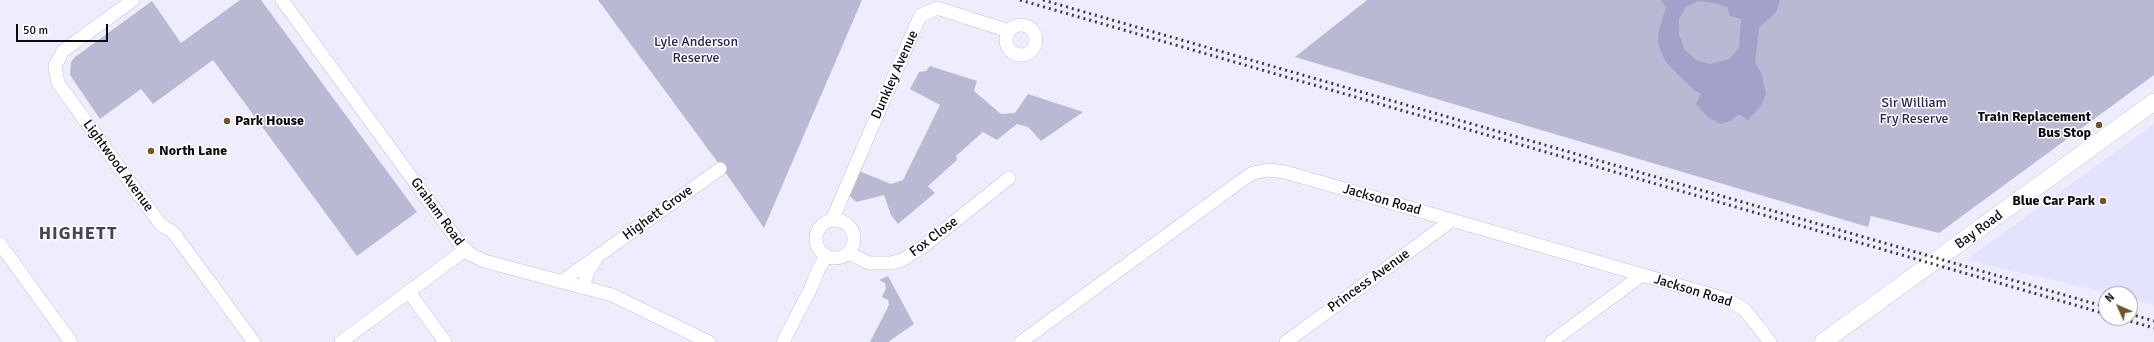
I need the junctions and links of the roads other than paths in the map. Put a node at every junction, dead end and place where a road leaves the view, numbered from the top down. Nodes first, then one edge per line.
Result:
1 (133, 0) edge
2 (282, 0) edge
3 (1009, 31) dead end
4 (2154, 102) edge
5 (720, 169) dead end
6 (1009, 178) dead end
7 (832, 220) junction
8 (1452, 220) junction
9 (0, 244) edge
10 (465, 250) junction
11 (822, 252) junction
12 (848, 253) junction
13 (597, 257) junction
14 (1642, 275) junction
15 (561, 282) junction
16 (582, 288) junction
17 (409, 292) junction
18 (786, 340) edge
19 (71, 342) edge
20 (254, 342) edge
21 (341, 342) edge
22 (445, 342) edge
23 (709, 342) edge
24 (1021, 342) edge
25 (1286, 342) edge
26 (1551, 342) edge
27 (1770, 342) edge
28 (1823, 342) edge

1 - 20 street, Lightwood Avenue
2 - 10 street, Graham Road
3 - 7 street, Dunkley Avenue
4 - 28 main road, Bay Road
5 - 13 street, Highett Grove
6 - 12 street, Fox Close
7 - 11 street
7 - 12 street
8 - 14 street, Jackson Road
8 - 24 street, Jackson Road
8 - 25 street, Princess Avenue
9 - 19 street
10 - 15 street, Graham Road
10 - 17 street
11 - 12 street
11 - 18 street
13 - 15 street, Highett Grove
13 - 16 street, Highett Grove
14 - 26 street
14 - 27 street, Jackson Road
15 - 16 street, Graham Road
16 - 23 street, Graham Road
17 - 21 street
17 - 22 street

